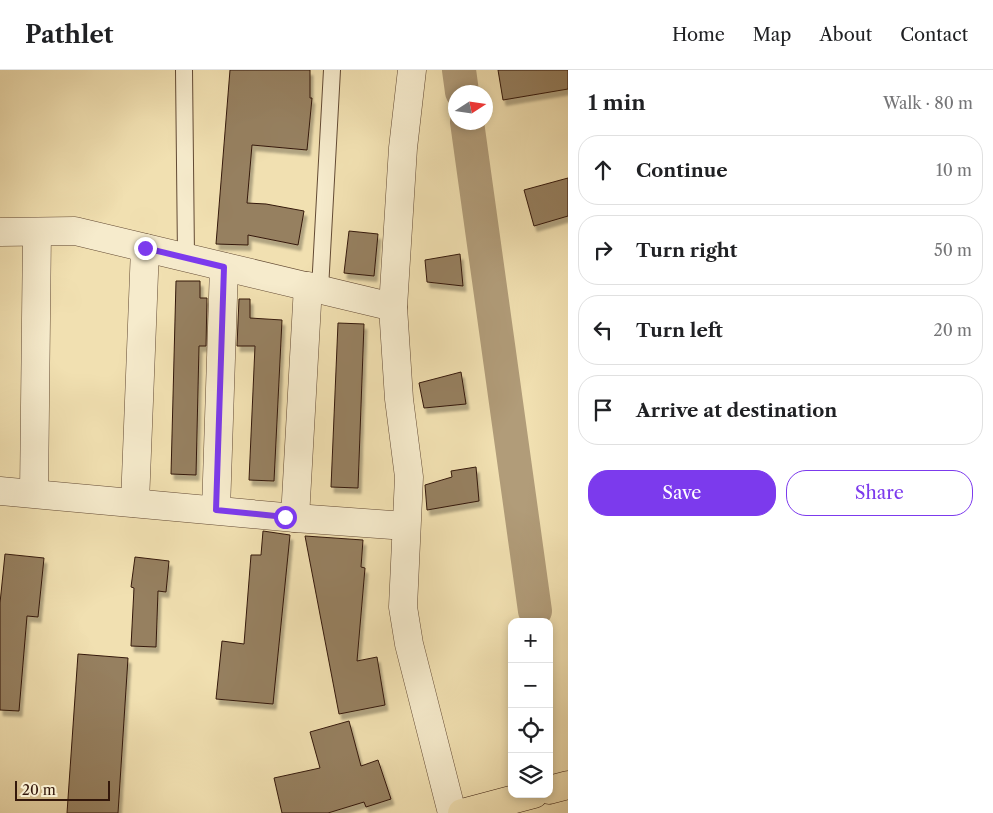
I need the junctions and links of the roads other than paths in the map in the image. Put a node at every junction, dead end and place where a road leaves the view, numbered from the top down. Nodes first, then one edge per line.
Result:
1 (184, 70) edge
2 (332, 70) edge
3 (412, 70) edge
4 (0, 232) edge
5 (37, 232) junction
6 (145, 248) junction
7 (186, 258) junction
8 (224, 267) junction
9 (314, 288) junction
10 (393, 307) junction
11 (0, 491) edge
12 (34, 493) junction
13 (136, 503) junction
14 (216, 510) junction
15 (295, 518) junction
16 (406, 526) junction
17 (568, 785) edge
18 (553, 789) edge
19 (519, 798) edge
20 (452, 813) edge
21 (463, 813) edge

1 - 7 lane
2 - 9 lane
3 - 10 street
4 - 5 street
5 - 6 street
5 - 12 street
6 - 7 street
6 - 13 street
7 - 8 street
8 - 9 street
8 - 14 street
9 - 10 street
9 - 15 street
10 - 16 street
11 - 12 street
12 - 13 street
13 - 14 street
14 - 15 street
15 - 16 street
16 - 20 street
17 - 18 main road
19 - 21 main road

